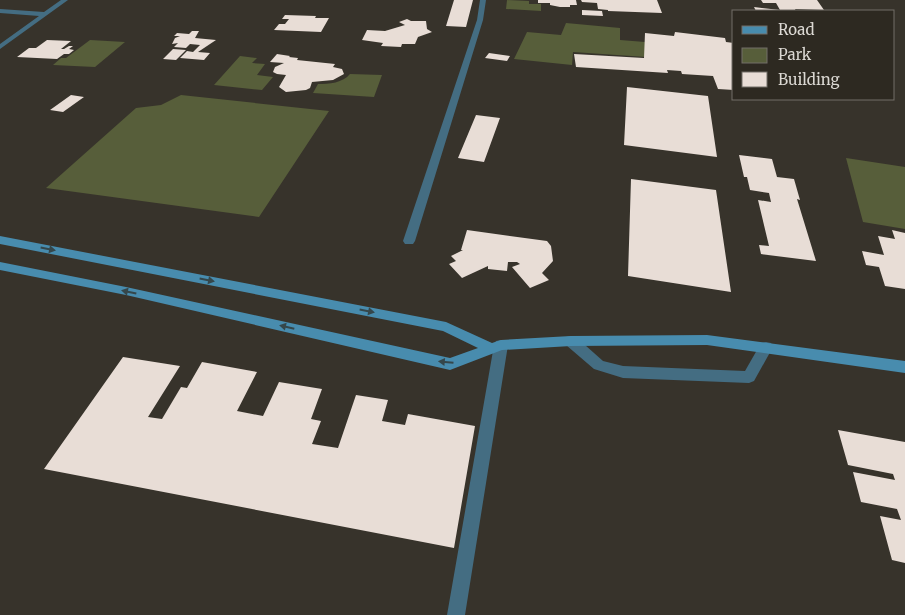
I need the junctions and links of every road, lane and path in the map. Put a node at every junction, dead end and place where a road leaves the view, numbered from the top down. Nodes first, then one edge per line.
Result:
1 (65, 0) edge
2 (483, 0) edge
3 (0, 11) edge
4 (46, 14) junction
5 (0, 46) edge
6 (0, 240) edge
7 (409, 241) dead end
8 (0, 266) edge
9 (572, 341) junction
10 (496, 347) junction
11 (766, 347) junction
12 (905, 366) edge
13 (456, 615) edge

1 - 4 street
2 - 7 street
3 - 4 street
4 - 5 street
6 -> 10 street
10 -> 8 street
9 - 10 street
9 - 11 street
9 - 11 street
10 - 13 street
11 - 12 street

